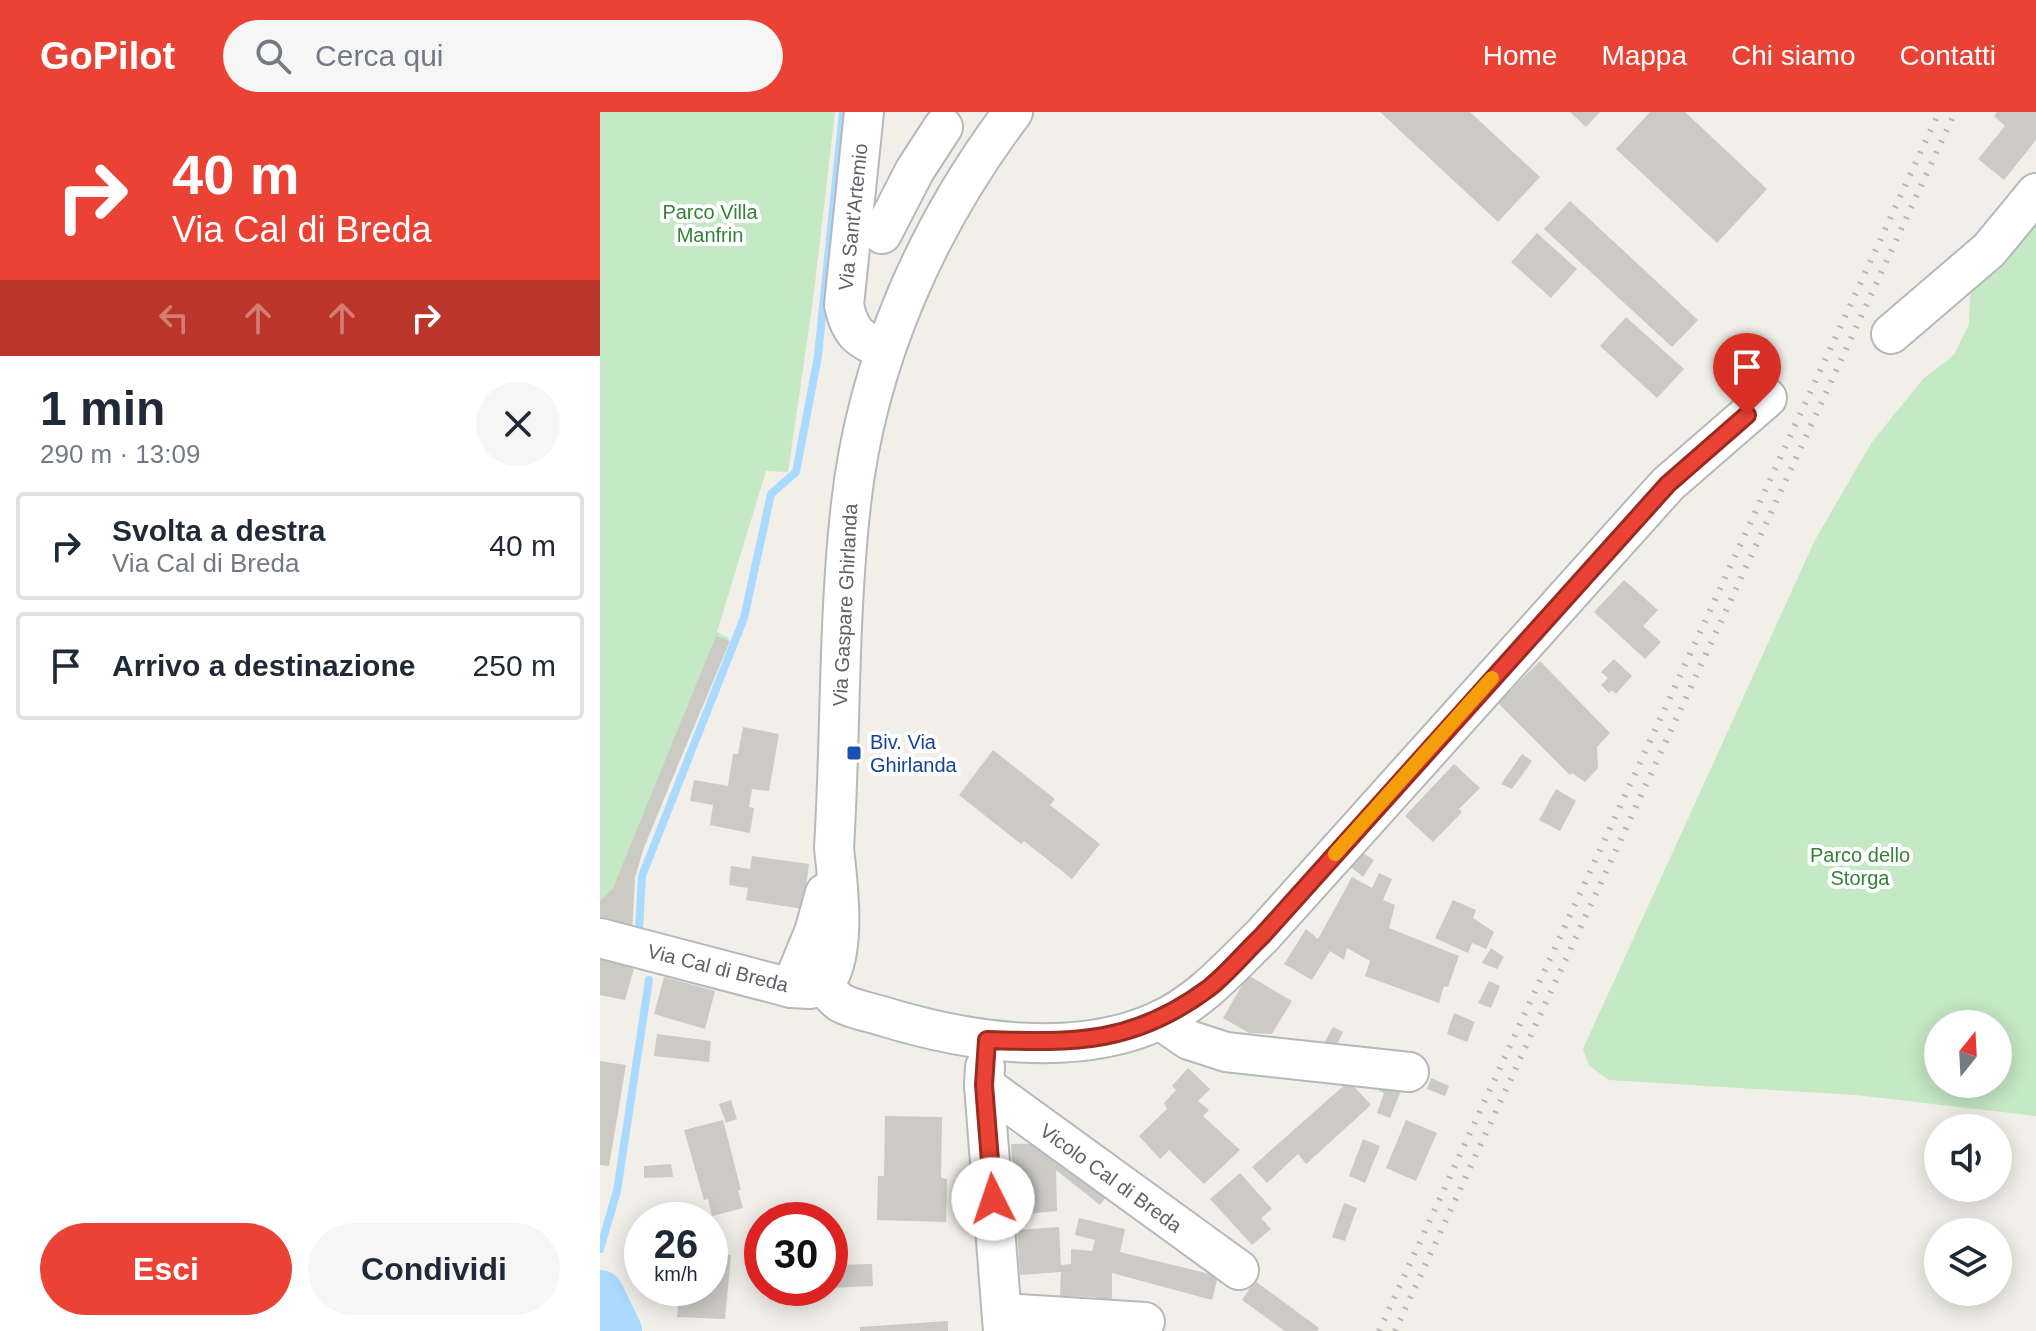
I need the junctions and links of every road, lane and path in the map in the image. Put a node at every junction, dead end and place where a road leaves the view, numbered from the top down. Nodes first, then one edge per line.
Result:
1 (864, 112) edge
2 (1013, 112) edge
3 (943, 127) dead end
4 (2036, 193) edge
5 (882, 234) dead end
6 (1891, 334) dead end
7 (874, 346) junction
8 (1767, 398) dead end
9 (600, 938) edge
10 (807, 987) junction
11 (1160, 1020) junction
12 (987, 1040) junction
13 (1409, 1072) dead end
14 (984, 1085) junction
15 (1239, 1270) dead end
16 (1002, 1322) edge
17 (1145, 1322) dead end

1 - 7 street, Via Sant'Artemio
2 - 7 street, Via Gaspare Ghirlanda
3 - 5 street
4 - 6 street
7 - 10 street, Via Gaspare Ghirlanda
8 - 11 street, Via Cal di Breda
9 - 10 street, Via Cal di Breda
10 - 12 street, Via Cal di Breda
11 - 12 street, Via Cal di Breda
11 - 13 street
12 - 14 street
14 - 15 street, Vicolo Cal di Breda
14 - 16 street
16 - 17 street

